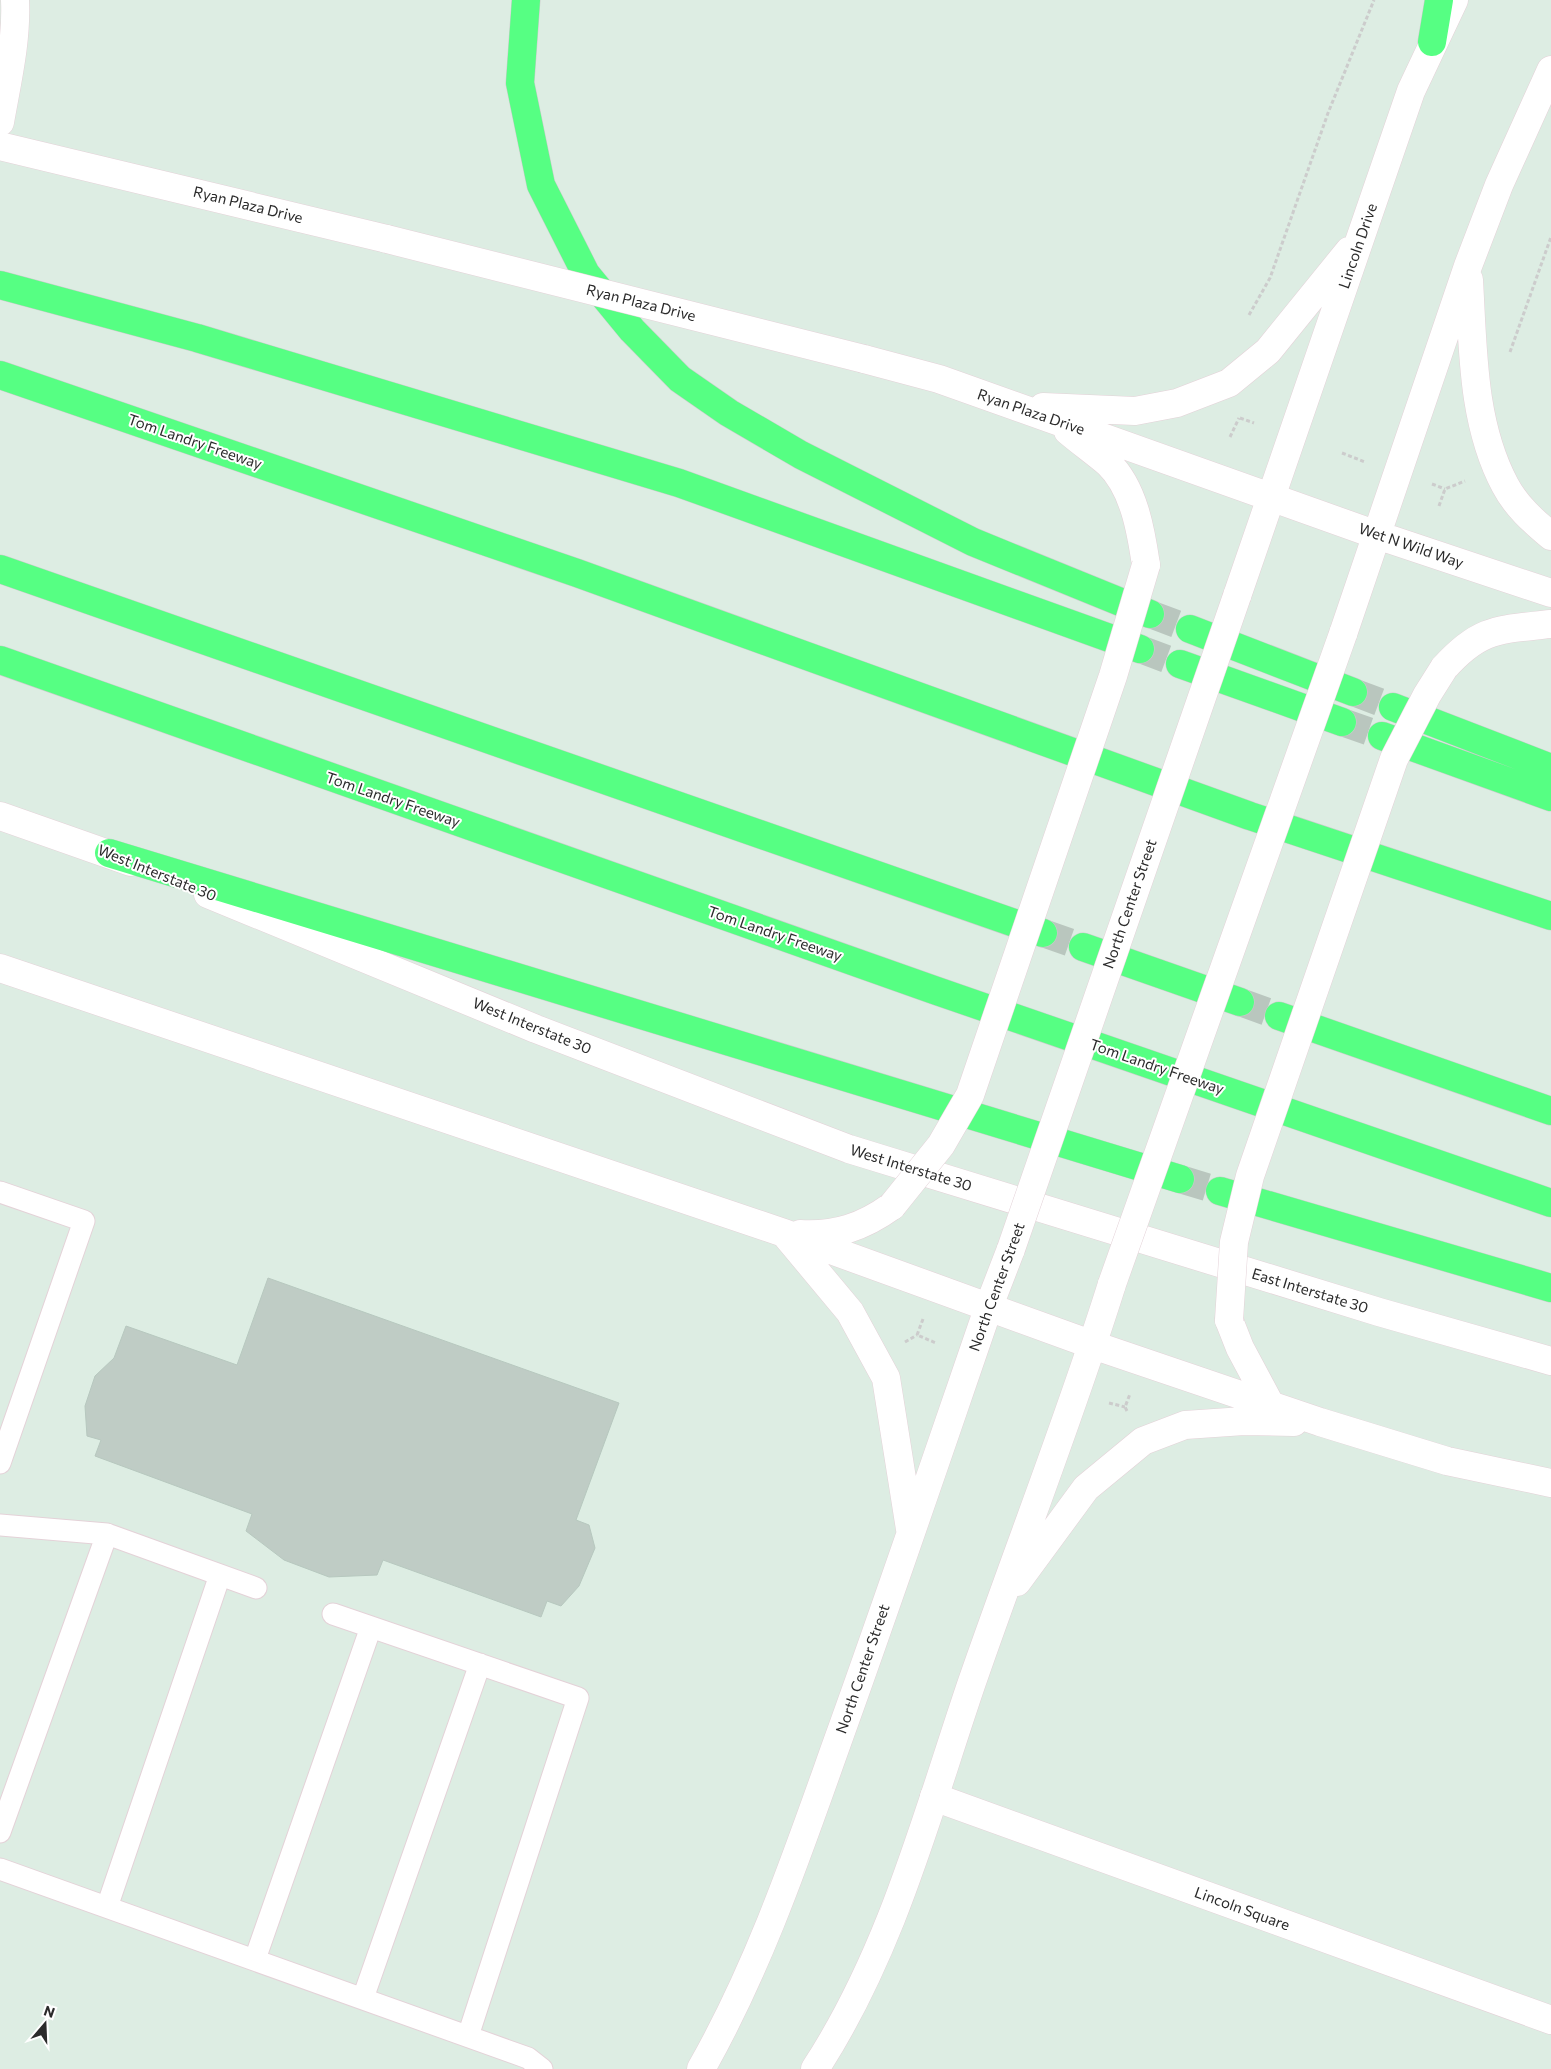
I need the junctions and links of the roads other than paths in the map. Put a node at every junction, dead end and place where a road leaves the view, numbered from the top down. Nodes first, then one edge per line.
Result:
1 (15, 0) edge
2 (526, 0) edge
3 (1439, 0) edge
4 (1454, 0) edge
5 (1432, 42) junction
6 (1551, 70) edge
7 (0, 122) edge
8 (0, 146) edge
9 (1361, 236) junction
10 (1468, 266) junction
11 (0, 285) edge
12 (0, 375) edge
13 (1015, 406) junction
14 (1057, 421) junction
15 (1272, 496) junction
16 (1377, 535) junction
17 (1551, 536) edge
18 (0, 569) edge
19 (1551, 593) edge
20 (1150, 614) tunnel mouth
21 (1551, 624) edge
22 (1190, 629) tunnel mouth
23 (1140, 649) tunnel mouth
24 (0, 660) edge
25 (1180, 664) tunnel mouth
26 (1353, 692) tunnel mouth
27 (1393, 707) tunnel mouth
28 (1342, 722) tunnel mouth
29 (1382, 736) tunnel mouth
30 (1551, 768) edge
31 (1551, 797) edge
32 (0, 816) edge
33 (109, 853) junction
34 (1551, 916) edge
35 (1042, 934) tunnel mouth
36 (1083, 947) tunnel mouth
37 (0, 968) edge
38 (1240, 1002) tunnel mouth
39 (1279, 1016) tunnel mouth
40 (1551, 1111) edge
41 (1180, 1179) tunnel mouth
42 (1220, 1191) tunnel mouth
43 (0, 1192) edge
44 (1551, 1203) edge
45 (1071, 1217) joint
46 (784, 1233) junction
47 (1551, 1288) edge
48 (989, 1306) junction
49 (1093, 1344) junction
50 (1551, 1361) edge
51 (1271, 1406) junction
52 (1320, 1422) junction
53 (0, 1463) edge
54 (1551, 1483) edge
55 (0, 1525) edge
56 (911, 1532) junction
57 (107, 1534) junction
58 (220, 1575) junction
59 (256, 1588) dead end
60 (998, 1607) junction
61 (333, 1614) dead end
62 (371, 1627) junction
63 (480, 1664) junction
64 (934, 1797) junction
65 (0, 1832) edge
66 (0, 1869) edge
67 (107, 1907) junction
68 (255, 1959) junction
69 (363, 1998) junction
70 (1551, 2020) edge
71 (468, 2036) junction
72 (542, 2069) edge
73 (701, 2069) edge
74 (816, 2069) edge

1 - 7 main road
2 - 20 highway
3 - 5 highway
4 - 5 main road, Lincoln Drive
5 - 9 main road, Lincoln Drive
6 - 10 main road
8 - 13 main road, Ryan Plaza Drive, bridge
9 - 13 main road
9 - 15 main road, Lincoln Drive
10 - 16 main road
10 - 17 main road
11 - 23 highway
12 - 34 highway, Tom Landry Freeway
13 - 14 main road, Ryan Plaza Drive
14 - 15 main road, Ryan Plaza Drive
14 - 46 main road, bridge
15 - 16 main road, Wet N Wild Way
15 - 48 main road, North Center Street, bridge
16 - 19 main road, Wet N Wild Way
16 - 49 main road, bridge
18 - 35 highway
21 - 51 main road, bridge
22 - 26 highway
24 - 44 highway, Tom Landry Freeway
25 - 28 highway
27 - 30 highway
29 - 31 highway
32 - 33 main road, West Interstate 30
33 - 41 highway
33 - 45 main road, West Interstate 30
36 - 38 highway
37 - 46 main road
39 - 40 highway
42 - 47 highway
43 - 53 lane
45 - 50 main road, East Interstate 30
46 - 48 main road
46 - 56 main road
48 - 49 main road
48 - 56 main road, North Center Street
49 - 51 main road
49 - 60 main road
51 - 52 main road
52 - 54 main road
52 - 60 main road
55 - 57 lane
56 - 73 main road, North Center Street
57 - 58 lane
57 - 65 lane
58 - 59 lane
58 - 67 lane
60 - 64 main road
61 - 62 lane
62 - 63 lane
62 - 68 lane
63 - 69 lane
63 - 71 lane
64 - 70 main road, Lincoln Square
64 - 74 main road
66 - 67 lane
67 - 68 lane
68 - 69 lane
69 - 71 lane
71 - 72 lane

